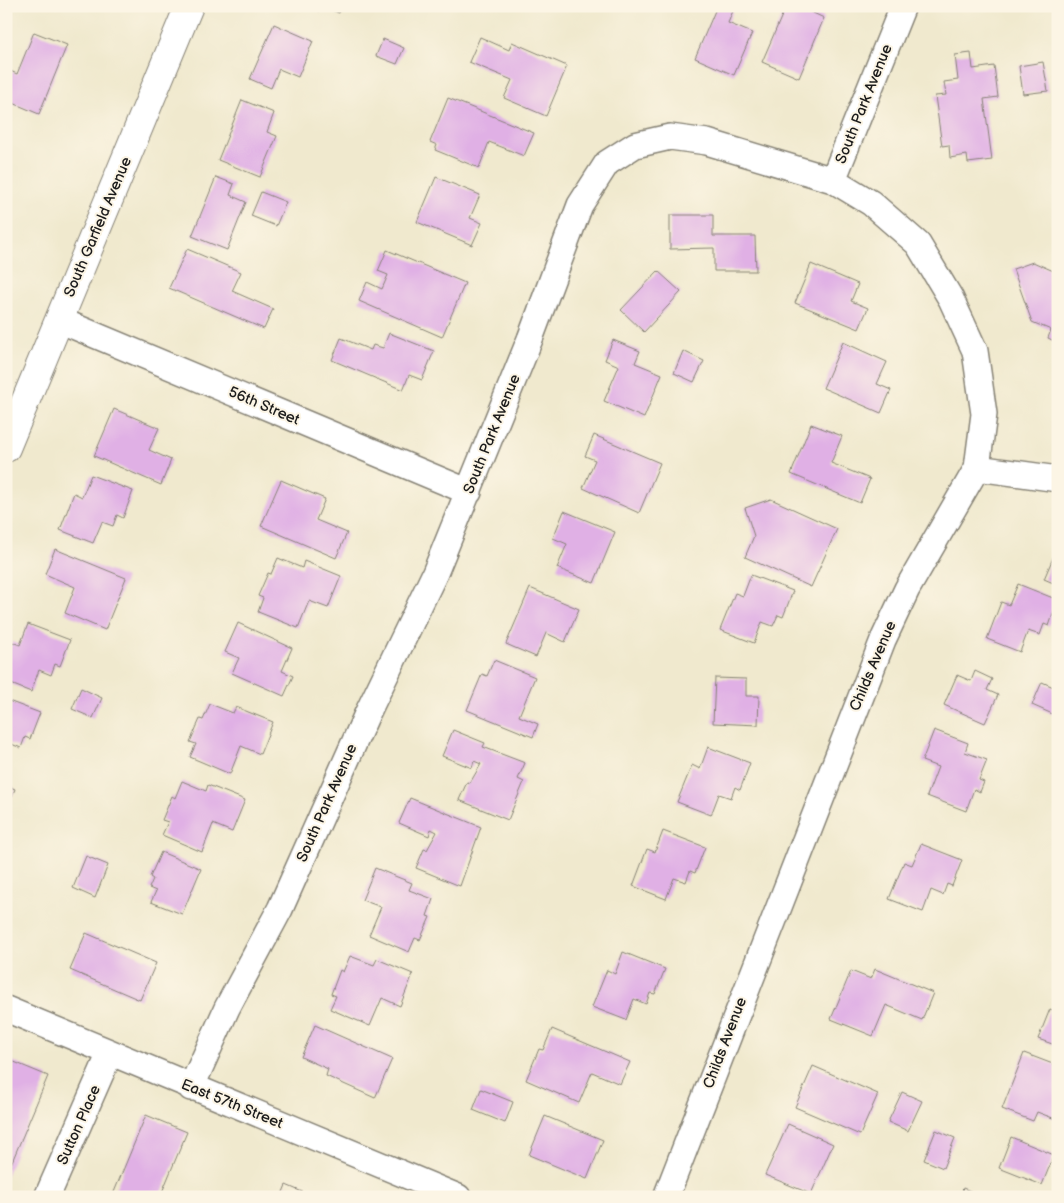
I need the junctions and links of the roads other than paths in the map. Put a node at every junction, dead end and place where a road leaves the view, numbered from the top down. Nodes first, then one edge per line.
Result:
1 (189, 6) edge
2 (903, 6) edge
3 (833, 180) junction
4 (59, 320) junction
5 (6, 448) edge
6 (977, 468) junction
7 (1058, 479) edge
8 (469, 492) junction
9 (6, 1009) edge
10 (110, 1053) junction
11 (191, 1088) junction
12 (410, 1188) edge
13 (47, 1197) edge
14 (458, 1197) edge
15 (666, 1197) edge

1 - 4 street, South Garfield Avenue
2 - 3 street, South Park Avenue
3 - 6 street, Childs Avenue
3 - 8 street, South Park Avenue
4 - 5 street, South Garfield Avenue
4 - 8 street, 56th Street
6 - 7 street
6 - 15 street, Childs Avenue
8 - 11 street, South Park Avenue
9 - 10 street, East 57th Street
10 - 11 street, East 57th Street
10 - 13 street, Sutton Place
11 - 12 street, East 57th Street
12 - 14 street, East 57th Street

